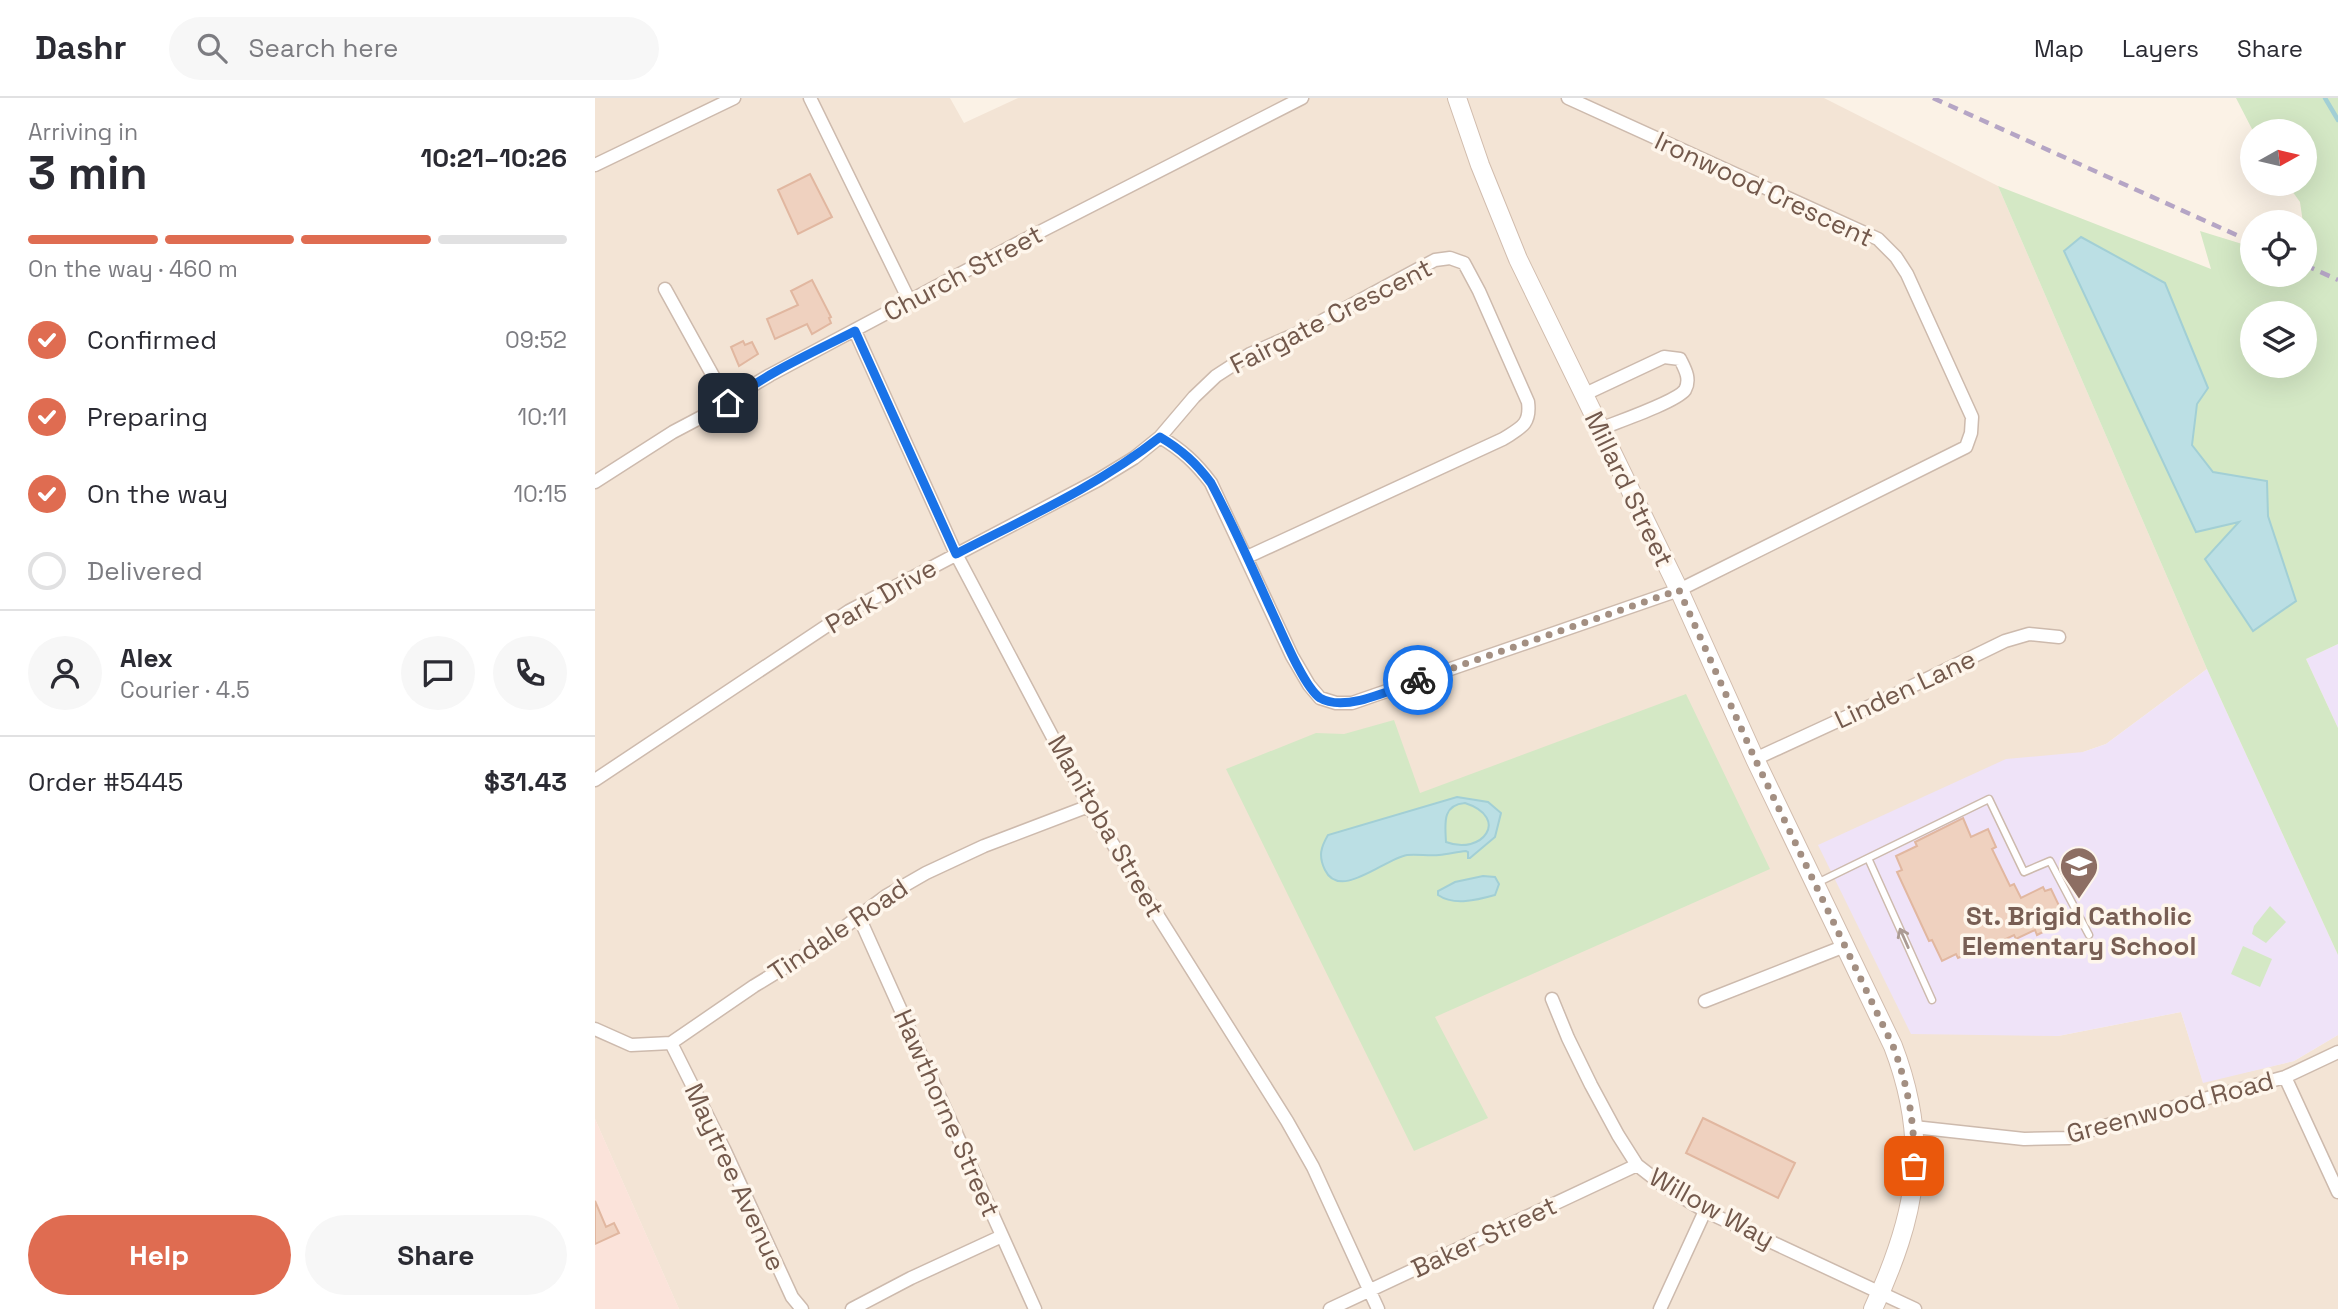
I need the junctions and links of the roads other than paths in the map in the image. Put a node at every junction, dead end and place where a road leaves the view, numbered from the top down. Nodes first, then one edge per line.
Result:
1 (734, 98) edge
2 (810, 98) edge
3 (1302, 98) edge
4 (1457, 98) edge
5 (1568, 98) edge
6 (595, 165) edge
7 (665, 289) dead end
8 (910, 302) junction
9 (855, 331) junction
10 (1583, 395) junction
11 (728, 403) junction
12 (1600, 429) junction
13 (1160, 437) junction
14 (595, 482) edge
15 (956, 554) junction
16 (1247, 558) junction
17 (1679, 590) junction
18 (2059, 637) dead end
19 (1755, 759) junction
20 (595, 780) edge
21 (1089, 806) junction
22 (1868, 858) junction
23 (1815, 884) junction
24 (859, 917) junction
25 (2089, 935) dead end
26 (1845, 946) junction
27 (1552, 999) dead end
28 (1932, 1000) dead end
29 (1705, 1001) dead end
30 (595, 1029) edge
31 (671, 1043) junction
32 (2338, 1052) edge
33 (2285, 1077) junction
34 (1914, 1127) junction
35 (1637, 1165) junction
36 (2338, 1192) edge
37 (1705, 1211) junction
38 (1002, 1236) junction
39 (1370, 1291) junction
40 (1876, 1301) edge
41 (802, 1309) edge
42 (852, 1309) edge
43 (1035, 1309) edge
44 (1331, 1309) edge
45 (1378, 1309) edge
46 (1660, 1309) edge
47 (1915, 1309) edge

1 - 6 street
2 - 8 street
3 - 8 street, Church Street
4 - 10 street, Millard Street
5 - 17 street, Ironwood Crescent
7 - 11 street
8 - 9 street, Church Street
9 - 11 street, Church Street
9 - 15 street, Manitoba Street
10 - 12 street, Millard Street
10 - 12 street
11 - 14 street, Church Street
12 - 17 street, Millard Street
13 - 15 street, Park Drive
13 - 16 street
13 - 16 street, Fairgate Crescent
15 - 20 street, Park Drive
15 - 21 street, Manitoba Street
16 - 17 street
17 - 19 street, Millard Street
18 - 19 street, Linden Lane
19 - 23 street, Millard Street
21 - 24 street, Tindale Road
21 - 39 street, Manitoba Street
22 - 23 lane
22 - 25 lane
28 -> 22 lane
23 - 26 street, Millard Street
24 - 31 street, Tindale Road
24 - 38 street, Hawthorne Street
26 - 29 street
26 - 34 street, Millard Street
27 - 35 street, Willow Way
30 - 31 street
31 - 41 street, Maytree Avenue
32 - 33 street, Greenwood Road
33 - 34 street, Greenwood Road
33 - 36 street
34 - 40 street, Millard Street
35 - 37 street, Willow Way
35 - 39 street, Baker Street
37 - 40 street, Willow Way
37 - 46 street
38 - 42 street
38 - 43 street, Hawthorne Street
39 - 44 street, Baker Street
39 - 45 street, Manitoba Street
40 - 47 street, Willow Way

